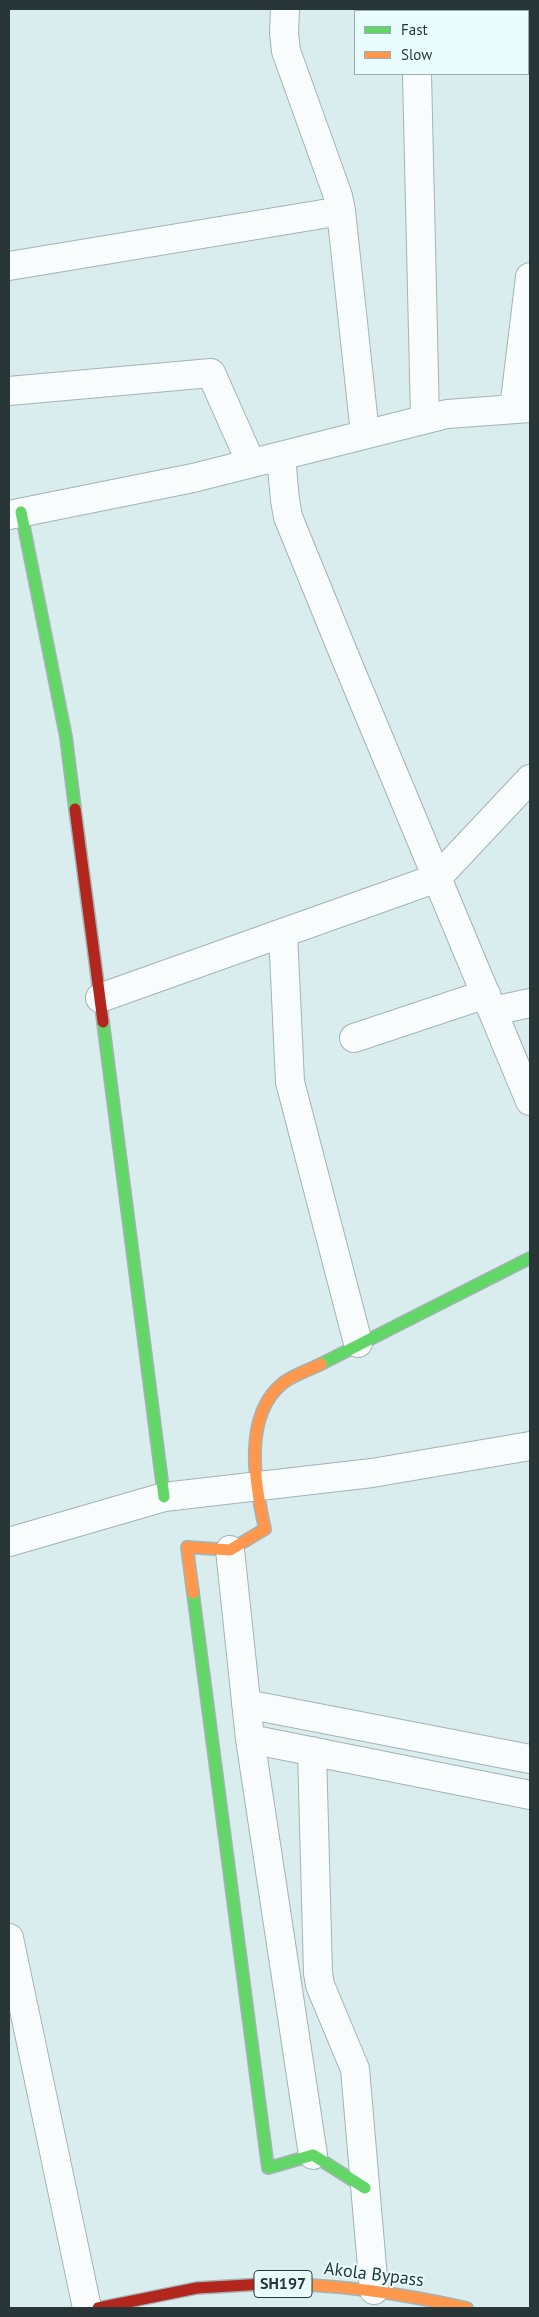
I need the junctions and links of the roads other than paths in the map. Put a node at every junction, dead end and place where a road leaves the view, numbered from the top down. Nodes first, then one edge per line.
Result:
1 (285, 9) edge
2 (417, 75) edge
3 (341, 211) junction
4 (9, 266) edge
5 (530, 277) edge
6 (9, 390) edge
7 (522, 409) edge
8 (426, 419) junction
9 (365, 434) junction
10 (281, 456) junction
11 (251, 464) junction
12 (15, 513) edge
13 (530, 779) edge
14 (437, 878) junction
15 (284, 933) junction
16 (100, 998) junction
17 (489, 1002) junction
18 (530, 1002) edge
19 (354, 1038) dead end
20 (530, 1100) edge
21 (530, 1258) edge
22 (358, 1343) junction
23 (530, 1446) edge
24 (255, 1487) junction
25 (164, 1497) junction
26 (9, 1542) edge
27 (230, 1550) junction
28 (246, 1704) junction
29 (250, 1739) junction
30 (312, 1751) junction
31 (530, 1759) edge
32 (530, 1795) edge
33 (9, 1938) edge
34 (313, 2155) junction
35 (365, 2188) junction
36 (374, 2290) junction
37 (87, 2308) edge
38 (98, 2308) edge
39 (467, 2308) edge

1 - 3 street
2 - 8 street
3 - 4 street
3 - 9 street
5 - 7 street
6 - 11 street
7 - 8 street
8 - 9 street
9 - 10 street
10 - 11 street
10 - 14 street
11 - 12 street
12 - 16 main road
13 - 14 street
14 - 15 street
14 - 17 street
15 - 16 street
15 - 22 street
16 - 25 main road
17 - 18 street
17 - 19 street
17 - 20 street
21 - 22 main road
22 - 24 main road
23 - 24 street
24 - 25 street
24 - 27 main road
25 - 26 street
27 - 28 street
27 - 34 main road
28 - 29 street
28 - 31 street
29 - 30 street
29 - 34 street
30 - 32 street
30 - 35 street
33 - 37 street
34 - 35 main road
35 - 36 street
36 - 38 main road, Akola Bypass / SH197
36 - 39 main road, Akola Bypass / SH197

